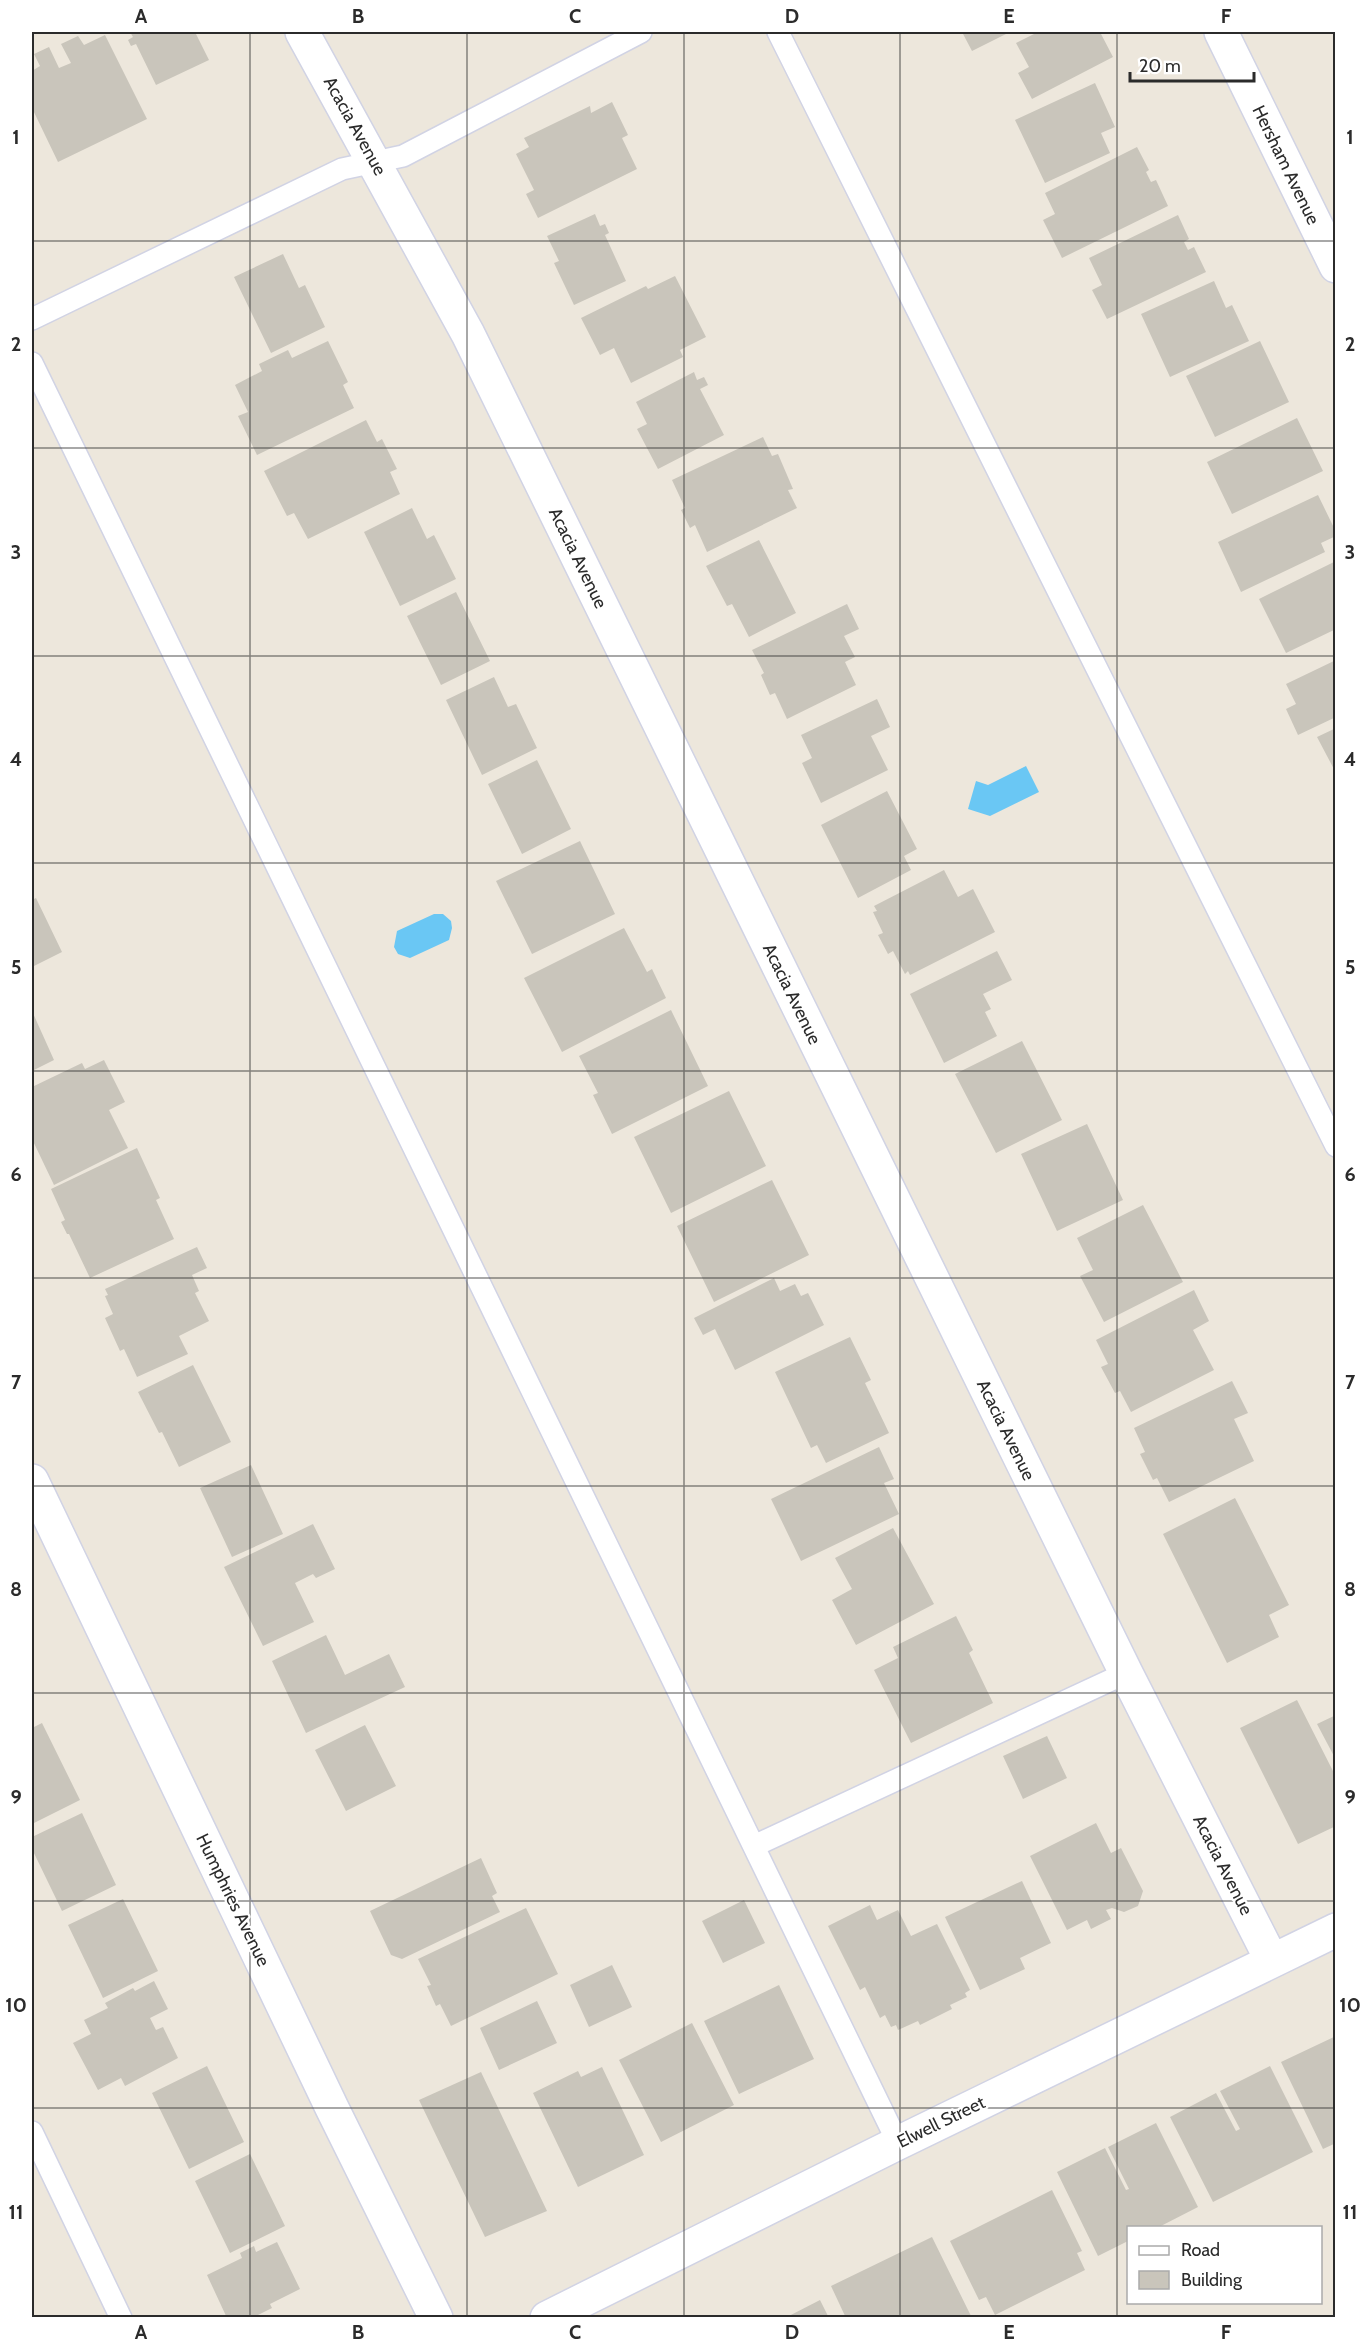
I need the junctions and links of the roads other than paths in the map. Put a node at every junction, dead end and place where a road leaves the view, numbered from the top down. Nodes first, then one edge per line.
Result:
1 (302, 32) edge
2 (641, 32) edge
3 (778, 32) edge
4 (1221, 32) edge
5 (375, 162) junction
6 (1335, 266) edge
7 (32, 319) edge
8 (32, 363) edge
9 (1335, 1146) edge
10 (32, 1481) edge
11 (1126, 1673) junction
12 (754, 1846) junction
13 (1335, 1930) edge
14 (1272, 1961) junction
15 (32, 2132) edge
16 (898, 2143) junction
17 (121, 2318) edge
18 (436, 2318) edge
19 (547, 2318) edge

1 - 5 street, Acacia Avenue
2 - 5 lane
3 - 9 lane
4 - 6 street, Hersham Avenue
5 - 7 lane
5 - 11 street, Acacia Avenue
8 - 12 lane
10 - 18 street, Humphries Avenue
11 - 12 lane
11 - 14 street, Acacia Avenue
12 - 16 lane
13 - 14 street, Elwell Street
14 - 16 street, Elwell Street
15 - 17 lane
16 - 19 street, Elwell Street

